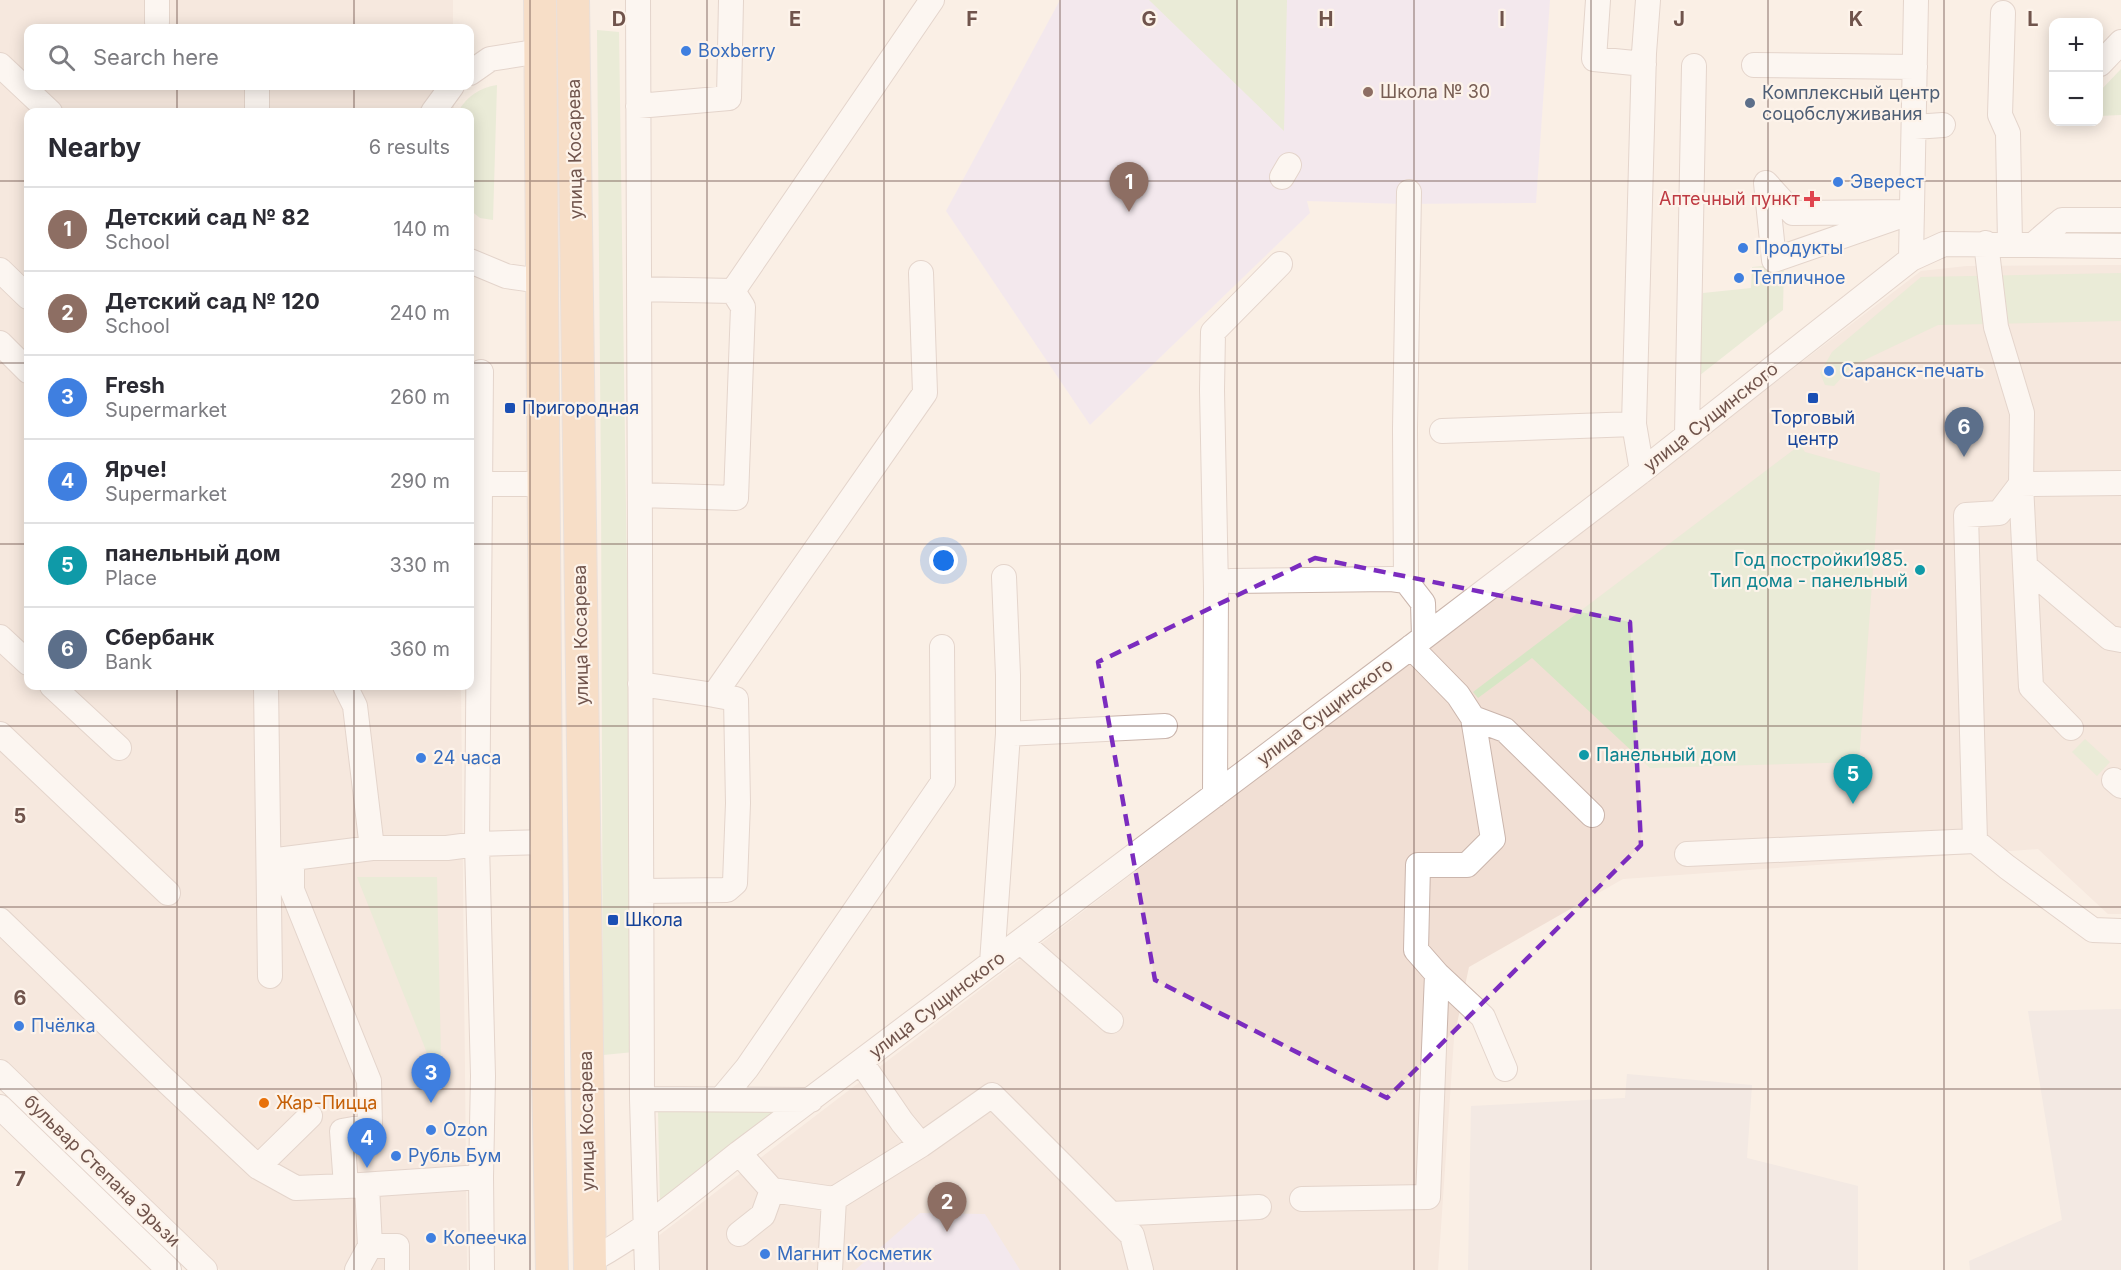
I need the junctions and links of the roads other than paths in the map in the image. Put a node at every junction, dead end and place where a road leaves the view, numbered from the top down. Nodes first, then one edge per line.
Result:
1 (540, 0) edge
2 (573, 0) edge
3 (638, 0) edge
4 (731, 0) edge
5 (932, 0) edge
6 (1598, 0) edge
7 (1648, 0) edge
8 (1916, 0) edge
9 (2003, 13) dead end
10 (2121, 42) edge
11 (541, 51) junction
12 (2103, 61) edge
13 (0, 64) edge
14 (1644, 64) junction
15 (1754, 65) dead end
16 (1694, 66) dead end
17 (1915, 67) junction
18 (474, 69) edge
19 (24, 87) edge
20 (27, 90) edge
21 (449, 90) edge
22 (638, 106) junction
23 (46, 108) edge
24 (436, 108) edge
25 (1942, 125) dead end
26 (1914, 127) junction
27 (1408, 192) dead end
28 (1912, 212) junction
29 (2121, 220) edge
30 (1986, 243) junction
31 (2010, 244) junction
32 (2034, 244) junction
33 (2121, 246) edge
34 (1911, 259) junction
35 (474, 263) edge
36 (1280, 264) dead end
37 (0, 270) edge
38 (921, 273) dead end
39 (541, 281) junction
40 (639, 289) junction
41 (733, 291) junction
42 (24, 293) edge
43 (0, 343) edge
44 (24, 367) edge
45 (481, 372) dead end
46 (1634, 424) junction
47 (1442, 431) dead end
48 (1687, 435) junction
49 (1642, 471) junction
50 (2121, 483) edge
51 (543, 484) junction
52 (2021, 484) junction
53 (474, 485) edge
54 (640, 495) junction
55 (2026, 567) junction
56 (1004, 577) dead end
57 (1231, 581) dead end
58 (1406, 581) junction
59 (0, 637) edge
60 (2121, 640) edge
61 (1417, 642) junction
62 (942, 647) dead end
63 (24, 659) edge
64 (640, 684) junction
65 (56, 690) edge
66 (266, 690) edge
67 (347, 690) edge
68 (714, 695) junction
69 (1473, 718) junction
70 (1165, 726) dead end
71 (2071, 728) dead end
72 (0, 734) edge
73 (1008, 735) junction
74 (119, 748) dead end
75 (1215, 795) junction
76 (1592, 815) dead end
77 (1975, 841) junction
78 (547, 842) junction
79 (477, 844) junction
80 (372, 848) junction
81 (1687, 854) dead end
82 (280, 860) junction
83 (642, 891) junction
84 (168, 893) dead end
85 (0, 920) edge
86 (2121, 931) edge
87 (1021, 942) junction
88 (992, 963) junction
89 (1437, 974) junction
90 (270, 976) dead end
91 (1111, 1021) dead end
92 (861, 1062) junction
93 (1505, 1069) dead end
94 (0, 1072) edge
95 (722, 1098) junction
96 (642, 1099) junction
97 (811, 1100) junction
98 (0, 1107) edge
99 (310, 1116) dead end
100 (921, 1145) junction
101 (739, 1153) junction
102 (258, 1167) junction
103 (481, 1177) junction
104 (356, 1186) junction
105 (772, 1190) junction
106 (1302, 1199) dead end
107 (834, 1200) junction
108 (1259, 1208) dead end
109 (1111, 1214) junction
110 (647, 1226) junction
111 (739, 1234) dead end
112 (370, 1246) junction
113 (590, 1265) edge
114 (552, 1266) edge
115 (169, 1270) edge
116 (204, 1270) edge
117 (357, 1270) edge
118 (397, 1270) edge
119 (482, 1270) edge
120 (647, 1270) edge
121 (830, 1270) edge
122 (1141, 1270) edge

1 - 11 main road, улица Косарева
2 - 113 main road, улица Косарева
3 - 22 street
4 - 22 street
5 - 41 street
6 - 14 street
7 - 14 street
8 - 17 street
9 - 31 street
10 - 12 street
11 - 18 street
11 - 39 main road, улица Косарева
13 - 19 street
14 - 46 street
15 - 17 street
16 - 48 street
17 - 26 street
20 - 23 street
21 - 24 street
22 - 40 street
25 - 26 street
26 - 28 street
27 - 58 street
28 - 28 street
28 - 34 street
29 - 32 street
30 - 31 street, улица Сущинского
30 - 34 street, улица Сущинского
30 - 52 street
31 - 32 street, улица Сущинского
32 - 33 street, улица Сущинского
34 - 48 street, улица Сущинского
35 - 39 street
36 - 75 street
37 - 42 street
38 - 68 street
39 - 51 main road, улица Косарева
40 - 41 street
40 - 54 street
41 - 54 street
43 - 44 street
45 - 53 street
46 - 47 street
46 - 49 street
48 - 49 street, улица Сущинского
49 - 61 street, улица Сущинского
50 - 52 street
51 - 53 street
51 - 78 main road, улица Косарева
52 - 55 street
52 - 77 street
53 - 79 street
54 - 64 street
55 - 60 street
55 - 71 street
56 - 73 street
57 - 58 street
58 - 61 street
59 - 63 street
61 - 69 street
61 - 75 street, улица Сущинского
62 - 95 street
64 - 68 street
64 - 83 street
65 - 74 street
66 - 82 street
67 - 80 street
68 - 83 street
69 - 76 street
69 - 89 street
70 - 73 street
72 - 84 street
73 - 88 street
75 - 87 street, улица Сущинского
77 - 81 street
77 - 86 street
78 - 79 street
78 - 114 main road, улица Косарева
79 - 80 street
79 - 103 street
80 - 82 street
82 - 90 street
82 - 104 street
83 - 96 street
85 - 102 street
87 - 88 street, улица Сущинского
87 - 91 street
88 - 92 street, улица Сущинского
89 - 93 street
89 - 106 street
92 - 97 street, улица Сущинского
92 - 100 street
94 - 116 street, бульвар Степана Эрьзи
95 - 96 street
95 - 97 street
96 - 110 street
97 - 101 street, улица Сущинского
98 - 115 street, бульвар Степана Эрьзи
99 - 102 street
100 - 107 street
100 - 109 street
101 - 105 street
101 - 110 street, улица Сущинского
102 - 104 street
103 - 104 street
103 - 119 street
104 - 112 street
105 - 107 street
105 - 111 street
107 - 121 street
108 - 109 street
109 - 122 street
110 - 113 street, улица Сущинского
110 - 120 street
112 - 117 street
112 - 118 street
113 - 114 main road, улица Сущинского

